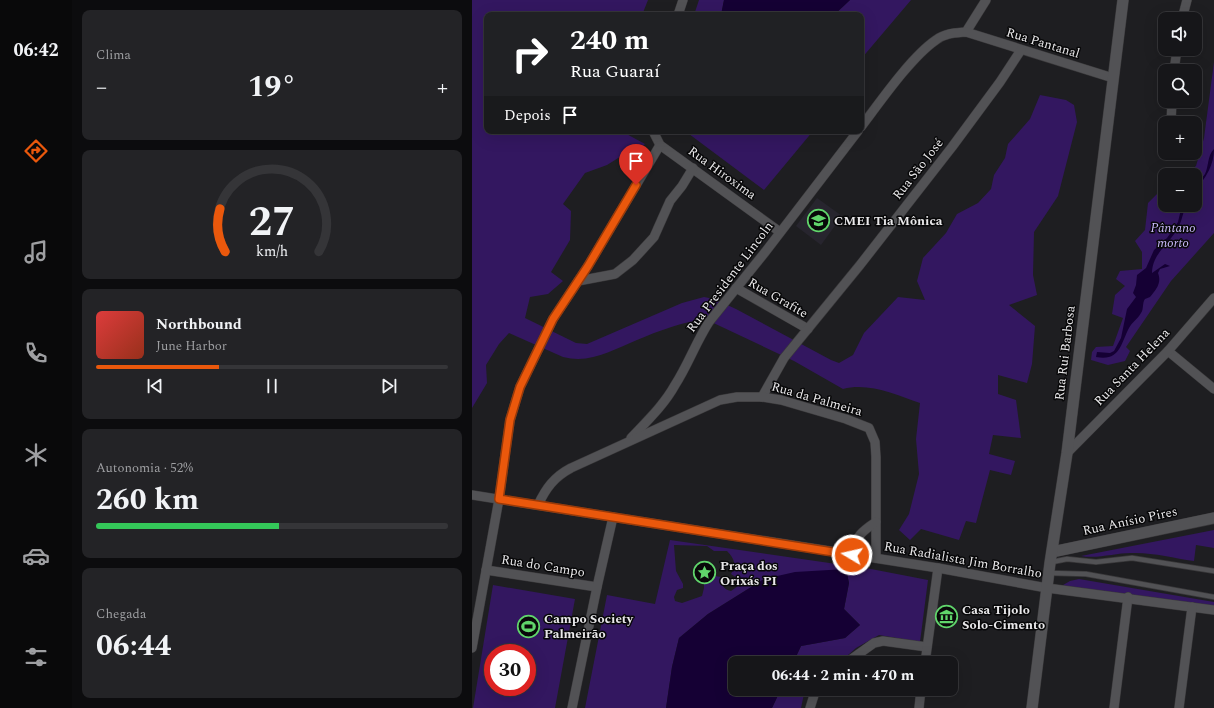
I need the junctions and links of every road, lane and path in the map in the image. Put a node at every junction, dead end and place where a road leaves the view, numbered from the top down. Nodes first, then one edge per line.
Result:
1 (683, 0) edge
2 (986, 0) edge
3 (1123, 0) edge
4 (1187, 0) edge
5 (679, 12) edge
6 (1184, 12) edge
7 (966, 32) junction
8 (1021, 50) junction
9 (1113, 78) junction
10 (864, 123) edge
11 (654, 134) edge
12 (856, 134) edge
13 (660, 145) junction
14 (694, 168) junction
15 (780, 232) junction
16 (578, 282) junction
17 (736, 288) junction
18 (1214, 298) edge
19 (808, 329) junction
20 (1168, 351) junction
21 (1214, 389) edge
22 (762, 397) junction
23 (628, 441) junction
24 (1067, 452) junction
25 (472, 495) edge
26 (499, 499) junction
27 (538, 505) junction
28 (613, 517) junction
29 (1214, 518) edge
30 (876, 522) junction
31 (1071, 548) junction
32 (852, 555) junction
33 (876, 558) junction
34 (1067, 559) junction
35 (1050, 563) junction
36 (938, 568) junction
37 (486, 570) junction
38 (1214, 571) edge
39 (597, 587) junction
40 (1047, 588) junction
41 (1128, 597) junction
42 (1214, 597) edge
43 (1192, 607) junction
44 (1214, 610) edge
45 (927, 647) junction
46 (472, 648) edge
47 (856, 656) edge
48 (926, 656) edge
49 (814, 696) edge
50 (920, 696) edge
51 (572, 708) edge
52 (810, 708) edge
53 (919, 708) edge
54 (1032, 708) edge
55 (1114, 708) edge
56 (1179, 708) edge

1 - 5 street
2 - 7 street
3 - 9 street, Rua Rui Barbosa
4 - 6 street
7 - 8 street, Rua Pantanal
7 - 10 street
8 - 9 street, Rua Pantanal
8 - 19 street, Rua São José
9 - 24 street, Rua Rui Barbosa
11 - 13 street, Rua Hiroxima
12 - 15 street, Rua Presidente Lincoln
13 - 14 street, Rua Hiroxima
13 - 16 street
14 - 15 street, Rua Hiroxima
14 - 16 street
15 - 17 street, Rua Presidente Lincoln
16 - 26 street
17 - 19 street, Rua Grafite
17 - 23 street, Rua Presidente Lincoln
18 - 20 street, Rua Santa Helena
19 - 22 street, Rua São José
20 - 21 street
20 - 24 street, Rua Santa Helena
22 - 23 street, Rua da Palmeira
22 - 30 street, Rua da Palmeira
23 - 27 street, Rua da Palmeira
24 - 35 street, Rua Rui Barbosa
25 - 26 street, Rua Radialista Jim Borralho
26 - 27 street, Rua Radialista Jim Borralho
26 - 37 street
27 - 28 street, Rua Radialista Jim Borralho
28 - 32 street, Rua Radialista Jim Borralho
28 - 39 street
29 - 31 street, Rua Anísio Pires
30 - 32 street
30 - 33 street, Rua da Palmeira
31 - 34 lane
31 - 35 street, Rua Anísio Pires
32 - 33 street, Rua Radialista Jim Borralho
33 - 36 street, Rua Radialista Jim Borralho
34 - 35 lane
34 - 38 lane
35 - 40 street, Rua Rui Barbosa
35 - 42 lane
36 - 40 street, Rua Radialista Jim Borralho
36 - 45 street
37 - 39 street, Rua do Campo
37 - 46 street
39 - 51 street
40 - 41 street, Rua Radialista Jim Borralho
40 - 54 street, Rua Rui Barbosa
41 - 43 street, Rua Radialista Jim Borralho
41 - 55 street
43 - 44 street, Rua Radialista Jim Borralho
43 - 56 street
45 - 47 street
45 - 48 street
49 - 52 street
50 - 53 street

